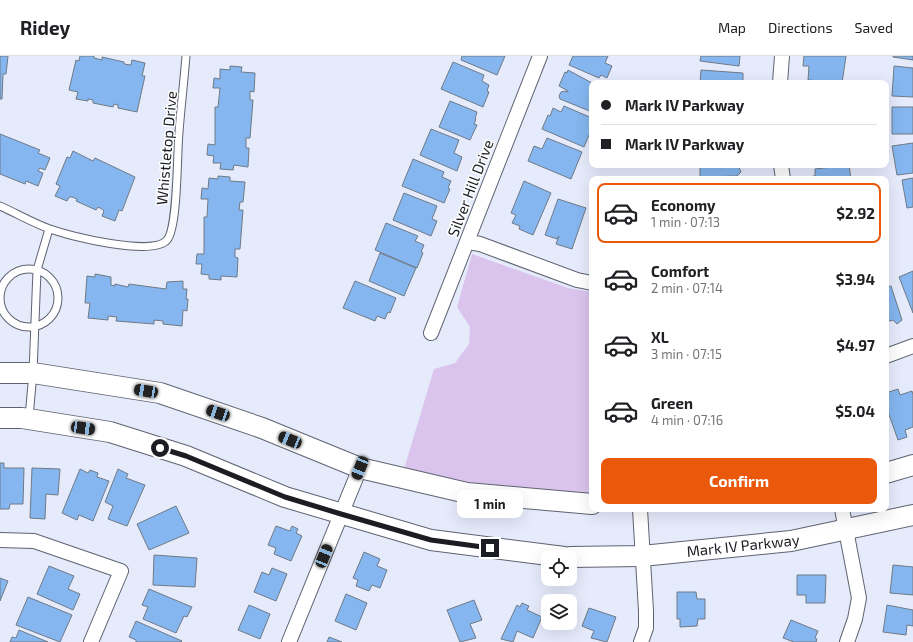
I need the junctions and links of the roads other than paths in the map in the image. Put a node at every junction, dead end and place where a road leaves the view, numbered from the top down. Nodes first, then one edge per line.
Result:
1 (186, 56) edge
2 (540, 56) edge
3 (782, 56) edge
4 (780, 80) edge
5 (0, 206) edge
6 (49, 229) junction
7 (468, 242) junction
8 (37, 270) junction
9 (589, 282) edge
10 (34, 326) junction
11 (431, 333) dead end
12 (913, 346) edge
13 (889, 355) edge
14 (0, 373) edge
15 (33, 373) junction
16 (0, 418) edge
17 (29, 419) junction
18 (913, 464) edge
19 (360, 468) junction
20 (889, 472) edge
21 (589, 504) edge
22 (640, 512) edge
23 (843, 512) edge
24 (341, 514) junction
25 (913, 515) edge
26 (847, 531) junction
27 (0, 540) edge
28 (541, 554) edge
29 (642, 556) junction
30 (577, 557) edge
31 (91, 642) edge
32 (289, 642) edge
33 (641, 642) edge
34 (847, 642) edge

1 - 6 lane, Whistletop Drive
2 - 7 street, Silver Hill Drive
3 - 4 street
5 - 6 lane
6 - 8 lane
7 - 9 street
7 - 11 street, Silver Hill Drive
8 - 10 lane
8 - 10 lane
8 - 10 lane
10 - 15 lane
12 - 13 street
14 - 15 main road
15 - 17 lane
15 - 19 main road
16 - 17 main road
17 - 24 main road
18 - 20 main road
19 - 21 main road
19 - 24 street
22 - 29 street
23 - 26 street
24 - 28 main road
24 - 32 street
25 - 26 main road, Mark IV Parkway
26 - 29 main road, Mark IV Parkway
26 - 34 street
27 - 31 street
29 - 30 main road, Mark IV Parkway
29 - 33 street

